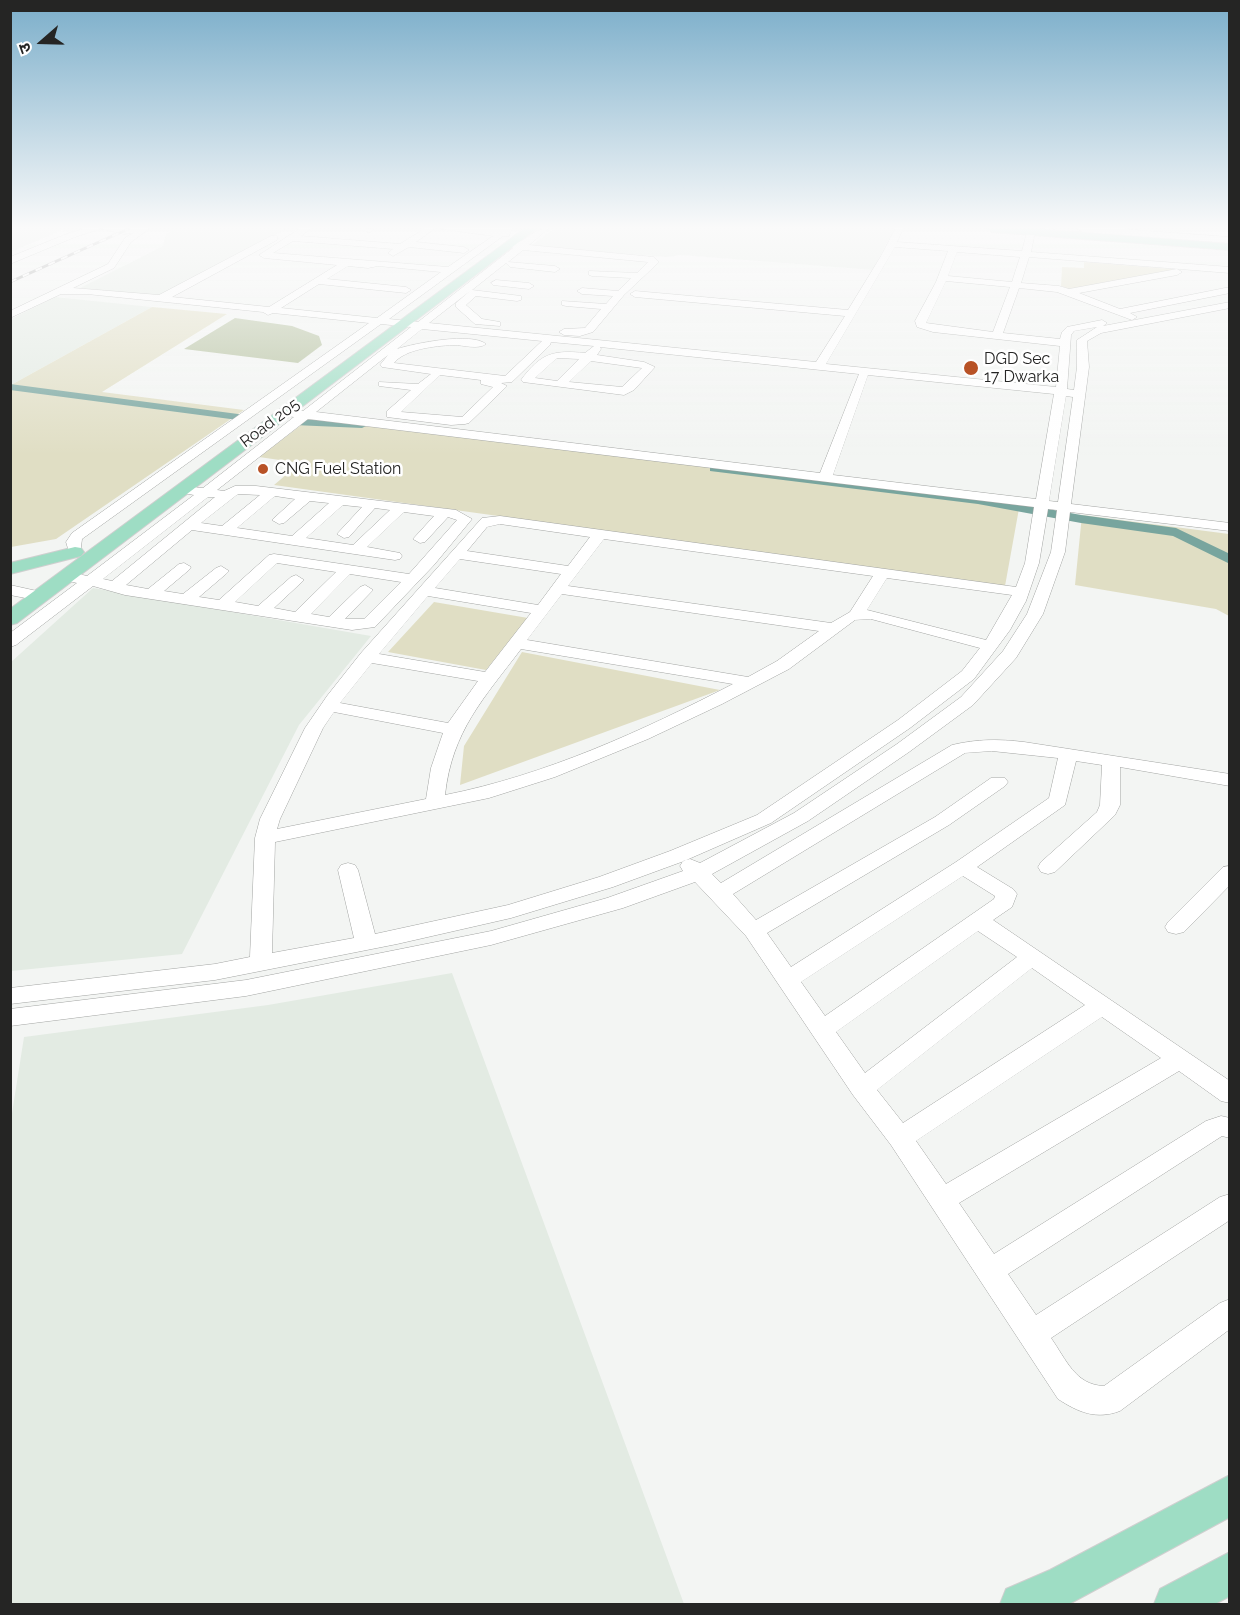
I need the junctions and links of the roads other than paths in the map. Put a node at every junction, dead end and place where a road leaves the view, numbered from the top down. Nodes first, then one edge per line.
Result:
1 (32, 304) edge
2 (187, 304) edge
3 (280, 304) edge
4 (293, 304) edge
5 (393, 304) joint
6 (422, 304) edge
7 (461, 304) edge
8 (577, 304) edge
9 (611, 304) edge
10 (752, 304) edge
11 (854, 304) edge
12 (929, 304) edge
13 (1008, 304) edge
14 (1100, 304) edge
15 (1158, 304) edge
16 (1194, 304) edge
17 (1230, 305) edge
18 (357, 308) dead end
19 (608, 308) junction
20 (267, 312) junction
21 (1119, 312) junction
22 (849, 313) junction
23 (10, 315) edge
24 (1132, 317) junction
25 (395, 325) junction
26 (336, 327) junction
27 (997, 335) junction
28 (576, 337) junction
29 (1065, 343) junction
30 (497, 346) dead end
31 (542, 347) junction
32 (518, 348) dead end
33 (596, 349) junction
34 (587, 358) junction
35 (455, 359) dead end
36 (617, 361) junction
37 (819, 366) junction
38 (363, 369) junction
39 (605, 373) dead end
40 (437, 375) junction
41 (569, 376) junction
42 (863, 376) junction
43 (634, 383) junction
44 (383, 384) dead end
45 (560, 385) junction
46 (421, 388) junction
47 (1061, 394) junction
48 (1080, 396) junction
49 (284, 412) junction
50 (391, 414) junction
51 (304, 415) junction
52 (379, 424) junction
53 (825, 478) junction
54 (183, 489) junction
55 (204, 492) junction
56 (272, 492) junction
57 (225, 495) junction
58 (307, 496) junction
59 (340, 500) junction
60 (372, 504) junction
61 (400, 508) junction
62 (1042, 511) junction
63 (444, 513) junction
64 (1063, 514) junction
65 (279, 520) dead end
66 (189, 525) junction
67 (1230, 527) edge
68 (224, 531) junction
69 (344, 534) dead end
70 (600, 534) junction
71 (420, 539) dead end
72 (295, 542) junction
73 (356, 550) junction
74 (75, 552) junction
75 (456, 554) junction
76 (394, 556) dead end
77 (184, 567) dead end
78 (348, 568) junction
79 (10, 569) edge
80 (221, 570) dead end
81 (571, 571) junction
82 (883, 573) junction
83 (66, 576) junction
84 (90, 580) junction
85 (296, 580) dead end
86 (419, 585) junction
87 (115, 586) junction
88 (557, 589) junction
89 (365, 590) dead end
90 (25, 592) edge
91 (1021, 592) junction
92 (151, 594) junction
93 (186, 600) junction
94 (224, 605) junction
95 (540, 610) junction
96 (262, 611) junction
97 (12, 613) edge
98 (856, 614) junction
99 (299, 617) junction
100 (333, 622) junction
101 (831, 628) junction
102 (10, 642) edge
103 (516, 643) junction
104 (990, 646) junction
105 (367, 657) junction
106 (489, 678) junction
107 (750, 682) junction
108 (329, 706) junction
109 (453, 729) junction
110 (1068, 754) junction
111 (1111, 761) junction
112 (1230, 780) edge
113 (998, 782) dead end
114 (435, 802) junction
115 (265, 838) junction
116 (677, 856) junction
117 (963, 867) junction
118 (1048, 867) dead end
119 (348, 870) dead end
120 (1230, 872) edge
121 (698, 873) junction
122 (720, 893) junction
123 (978, 920) junction
124 (1176, 927) dead end
125 (754, 931) junction
126 (366, 943) junction
127 (1032, 957) junction
128 (261, 963) junction
129 (788, 980) junction
130 (10, 996) edge
131 (1102, 1005) junction
132 (10, 1018) edge
133 (822, 1030) junction
134 (1180, 1059) junction
135 (862, 1088) junction
136 (1230, 1094) edge
137 (1230, 1128) edge
138 (900, 1138) junction
139 (942, 1200) junction
140 (1230, 1205) edge
141 (991, 1270) junction
142 (1230, 1312) edge
143 (1032, 1335) junction
144 (1230, 1495) edge
145 (1230, 1573) edge
146 (1021, 1605) edge
147 (1175, 1605) edge

1 - 23 street
2 - 20 street
3 - 20 street
4 - 18 street
5 - 25 street
5 - 26 street
6 - 25 main road, Road 205
7 - 28 street
8 - 19 street
9 - 19 street
10 - 22 street
11 - 22 street
12 - 27 street
13 - 27 street
14 - 21 street
15 - 21 street
16 - 24 street
17 - 48 street
19 - 28 street
20 - 26 street
21 - 24 street
22 - 37 street
24 - 29 street
25 - 26 street
25 - 26 street
25 - 28 street
25 - 31 street
25 - 38 street
25 - 49 main road, Road 205
25 - 74 main road, Road 205
26 - 74 street
27 - 29 street
28 - 37 street
29 - 47 street
30 - 40 street
31 - 32 street
31 - 33 street
31 - 40 street
33 - 34 street
33 - 42 street
34 - 36 street
34 - 41 street
34 - 45 street
35 - 40 street
36 - 39 street
36 - 43 street
37 - 47 street
38 - 40 street
38 - 51 street
40 - 46 street
40 - 50 street
41 - 43 street
41 - 45 street
42 - 47 street
42 - 53 street
43 - 45 street
44 - 46 street
46 - 50 street
47 - 48 street
47 - 62 street
48 - 64 street
49 - 51 street
49 - 54 main road, Road 205
50 - 52 street
51 - 52 street
51 - 55 street
52 - 53 street
53 - 62 street
54 - 55 street
54 - 83 main road, Road 205
55 - 57 street
55 - 84 street
56 - 57 street
56 - 58 street
56 - 68 street
57 - 66 street
58 - 59 street
58 - 65 street
59 - 60 street
59 - 72 street
60 - 61 street
60 - 69 street
61 - 63 street
61 - 73 street
62 - 64 street
62 - 91 street
63 - 71 street
63 - 86 street
64 - 67 street
64 - 121 street
66 - 68 street
66 - 87 street
68 - 72 street
70 - 75 street
70 - 81 street
70 - 82 street
72 - 73 street
73 - 76 street
74 - 79 main road
74 - 90 main road, Road 205
75 - 81 street
75 - 86 street
77 - 92 street
78 - 86 street
78 - 94 street
78 - 99 street
80 - 93 street
81 - 88 street
82 - 91 street
82 - 98 street
83 - 84 street
83 - 90 main road, Road 205
84 - 87 street
84 - 102 street
85 - 96 street
86 - 95 street
86 - 100 street
86 - 105 street
87 - 92 street
88 - 95 street
88 - 101 street
89 - 100 street
90 - 97 main road, Road 205
91 - 104 street
92 - 93 street
93 - 94 street
94 - 96 street
95 - 103 street
96 - 99 street
98 - 101 street
98 - 104 street
99 - 100 street
101 - 107 street
103 - 106 street
103 - 107 street
104 - 116 street
105 - 106 street
105 - 108 street
106 - 109 street
107 - 114 street
108 - 109 street
108 - 115 street
109 - 114 street
110 - 111 street
110 - 117 street
110 - 122 street
111 - 112 street
111 - 118 street
113 - 125 street
114 - 115 street
115 - 128 street
116 - 121 street
116 - 126 street
117 - 123 street
117 - 129 street
119 - 126 street
120 - 124 street
121 - 122 street
121 - 132 street
122 - 125 street
123 - 127 street
123 - 133 street
125 - 129 street
126 - 128 street
127 - 131 street
127 - 135 street
128 - 130 street
129 - 133 street
131 - 134 street
131 - 138 street
133 - 135 street
134 - 136 street
134 - 139 street
135 - 138 street
137 - 141 street
138 - 139 street
139 - 141 street
140 - 143 street
141 - 143 street
142 - 143 street
144 - 146 main road
145 - 147 main road

